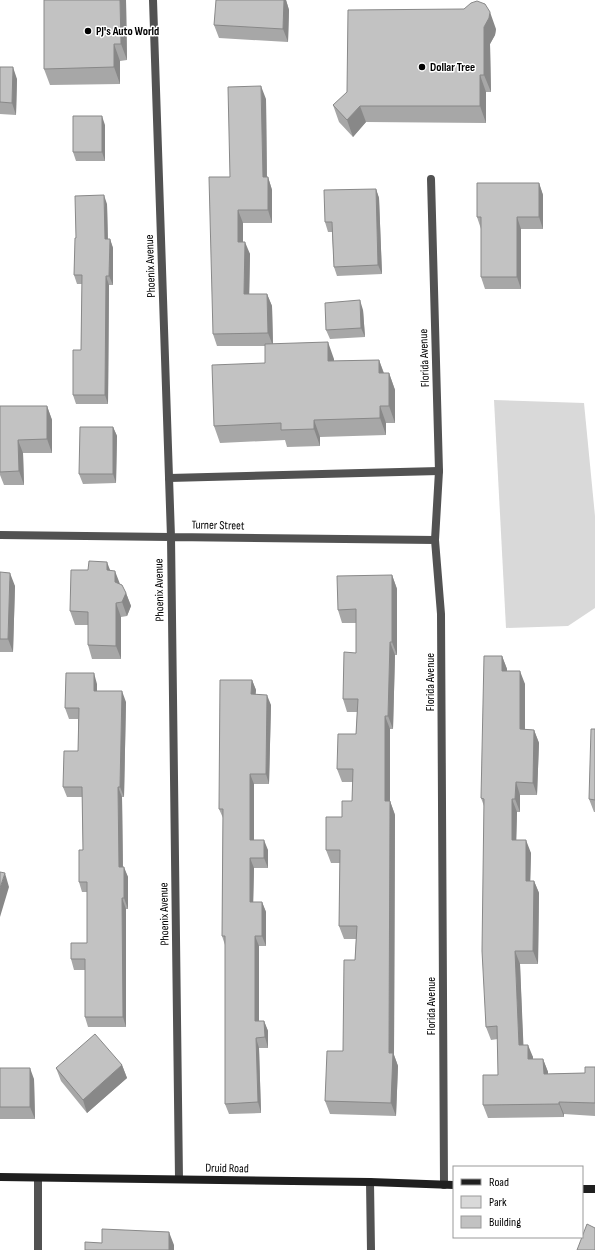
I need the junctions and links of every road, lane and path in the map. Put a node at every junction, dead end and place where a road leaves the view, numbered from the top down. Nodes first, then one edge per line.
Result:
1 (153, 0) edge
2 (431, 179) dead end
3 (439, 471) junction
4 (169, 478) junction
5 (0, 535) edge
6 (171, 536) junction
7 (435, 540) junction
8 (0, 1177) edge
9 (38, 1178) junction
10 (179, 1179) junction
11 (370, 1182) junction
12 (444, 1185) junction
13 (453, 1185) edge
14 (583, 1188) edge
15 (595, 1189) edge
16 (38, 1250) edge
17 (371, 1250) edge

1 - 4 street, Phoenix Avenue
2 - 3 street, Florida Avenue
3 - 4 street
3 - 7 street, Florida Avenue
4 - 6 street, Phoenix Avenue
5 - 6 street, Turner Street
6 - 7 street, Turner Street
6 - 10 street, Phoenix Avenue
7 - 12 street, Florida Avenue
8 - 9 street, Druid Road
9 - 10 street, Druid Road
9 - 16 street
10 - 11 street, Druid Road
11 - 12 street, Druid Road
11 - 17 street
12 - 13 street, Druid Road
14 - 15 street

